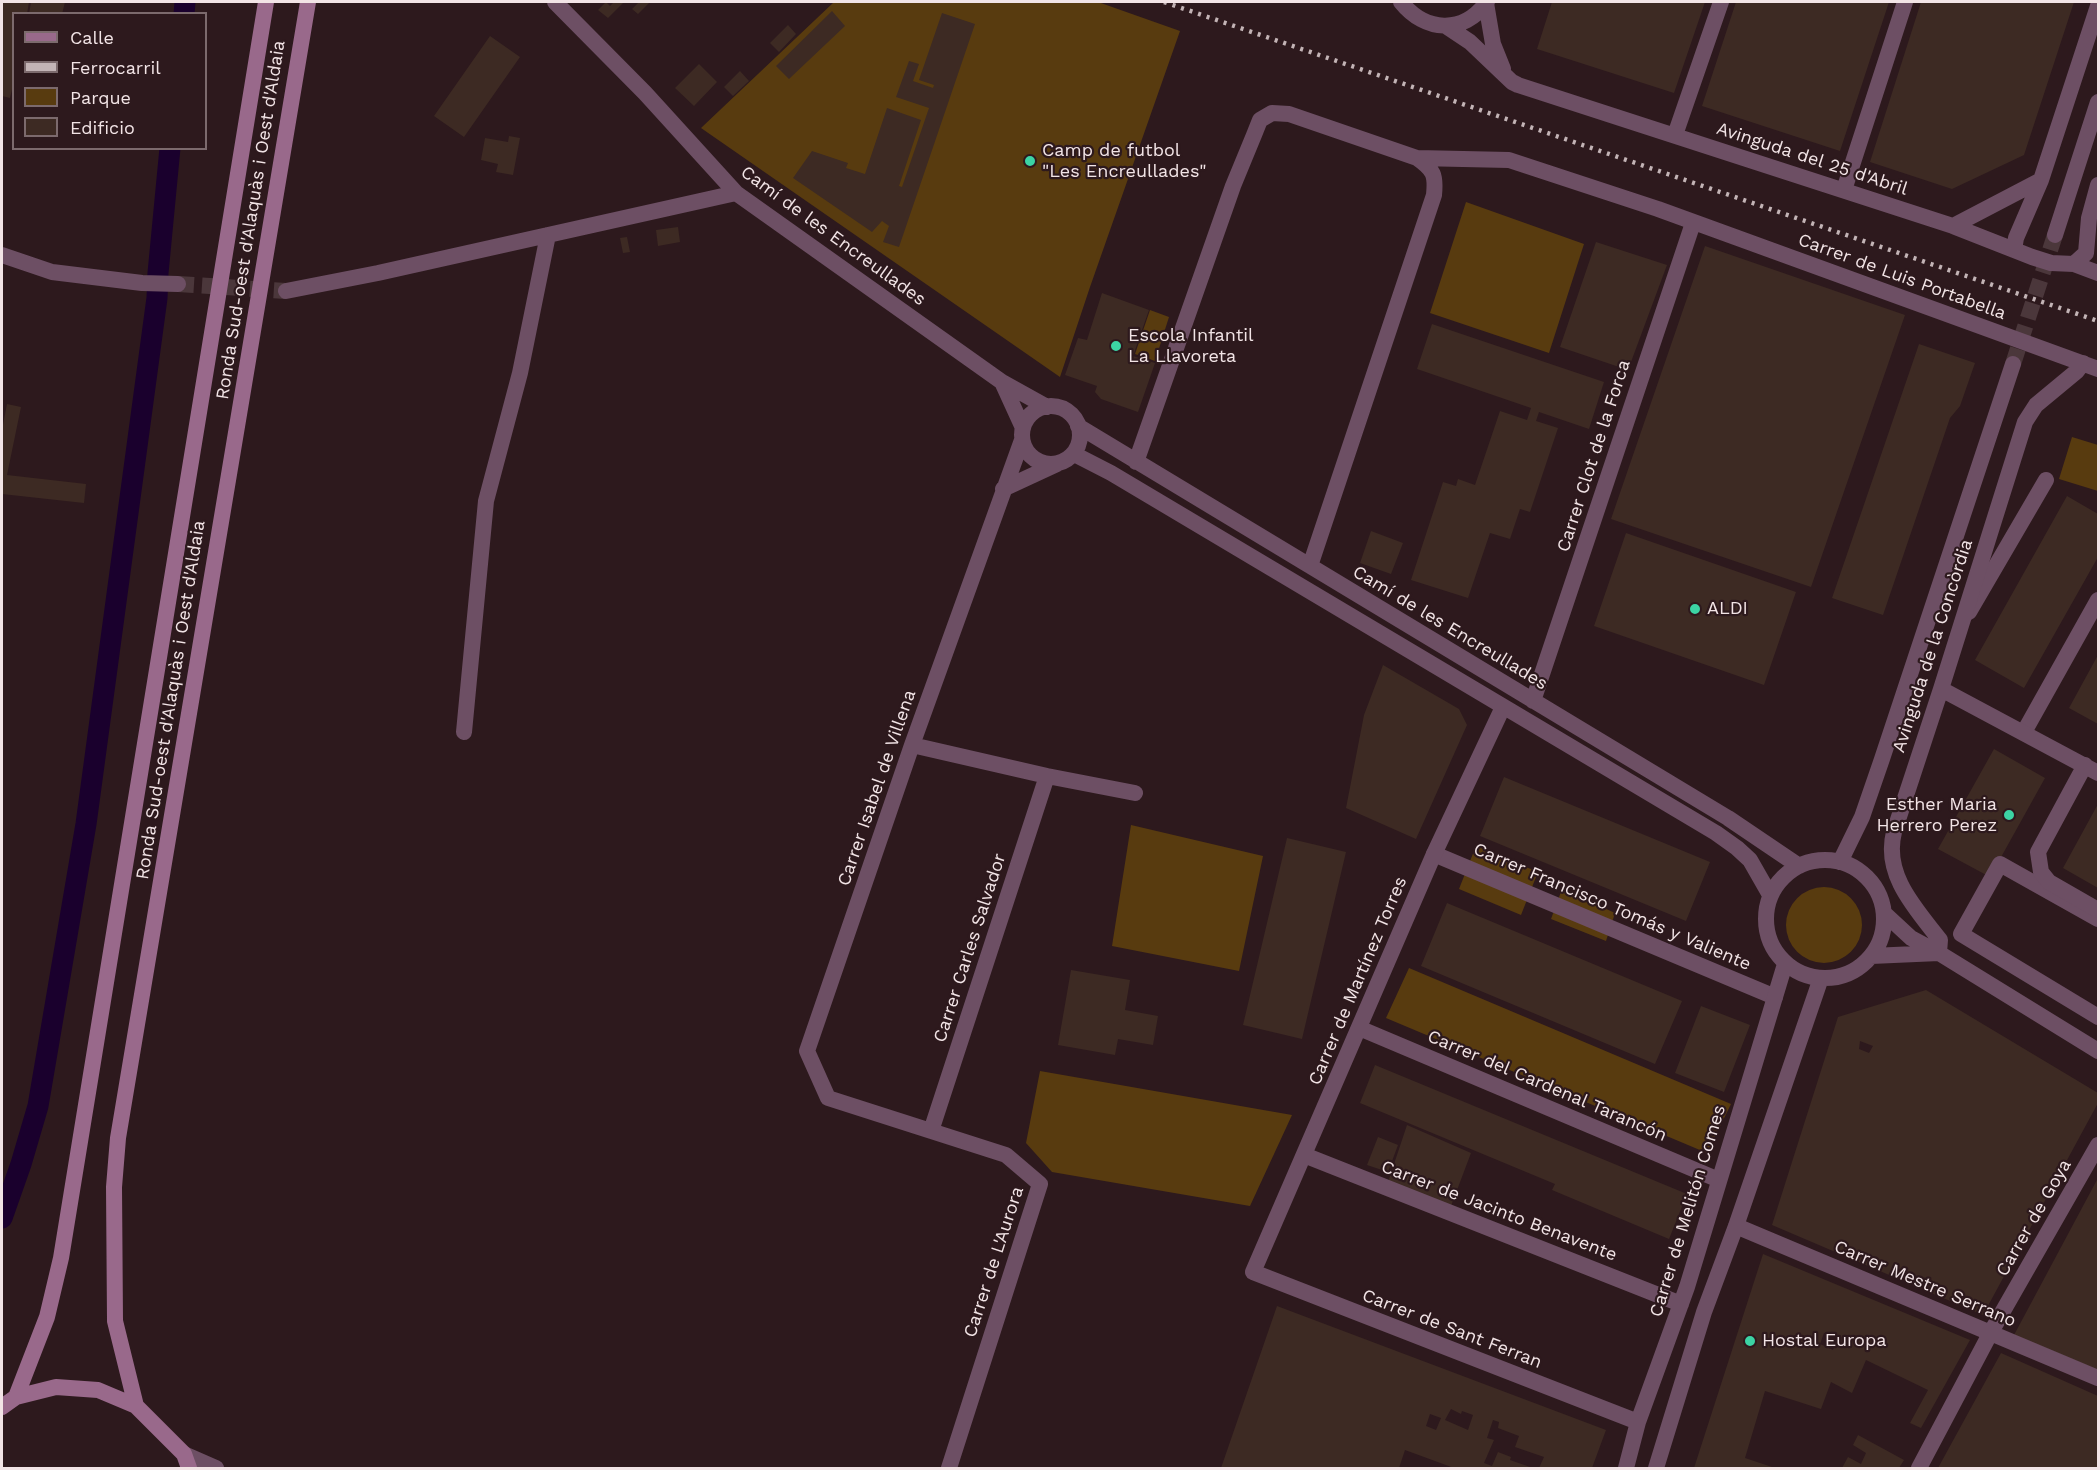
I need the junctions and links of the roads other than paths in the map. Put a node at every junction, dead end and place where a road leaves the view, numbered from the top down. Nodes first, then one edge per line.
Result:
1 (267, 2) edge
2 (308, 2) edge
3 (555, 2) edge
4 (1400, 2) edge
5 (1487, 2) edge
6 (1721, 2) edge
7 (1905, 2) edge
8 (2098, 6) edge
9 (1446, 26) junction
10 (1512, 82) junction
11 (2098, 102) edge
12 (1675, 135) junction
13 (1418, 158) junction
14 (2041, 180) junction
15 (2098, 186) edge
16 (1844, 190) junction
17 (2098, 192) edge
18 (736, 193) junction
19 (1692, 223) junction
20 (1953, 226) junction
21 (548, 235) junction
22 (2055, 236) tunnel mouth
23 (2013, 250) junction
24 (2, 255) edge
25 (2074, 264) junction
26 (2098, 273) edge
27 (178, 284) tunnel mouth
28 (286, 291) tunnel mouth
29 (2013, 364) tunnel mouth
30 (2091, 366) edge
31 (1002, 382) junction
32 (1047, 407) junction
33 (1078, 426) junction
34 (1022, 434) junction
35 (1074, 454) junction
36 (1136, 462) junction
37 (1058, 464) junction
38 (2046, 480) dead end
39 (1003, 489) junction
40 (1310, 566) junction
41 (2098, 600) edge
42 (1959, 629) junction
43 (1941, 689) junction
44 (1533, 701) junction
45 (1503, 707) junction
46 (464, 732) dead end
47 (2024, 732) junction
48 (912, 745) junction
49 (2092, 769) edge
50 (1047, 776) junction
51 (1135, 794) dead end
52 (1434, 854) junction
53 (1840, 862) junction
54 (1799, 866) junction
55 (1770, 895) junction
56 (2098, 910) edge
57 (1884, 913) junction
58 (2098, 919) edge
59 (1939, 953) junction
60 (1871, 956) junction
61 (1785, 964) junction
62 (1821, 978) junction
63 (1775, 996) junction
64 (2098, 1017) edge
65 (1359, 1028) junction
66 (2098, 1051) edge
67 (828, 1098) joint
68 (931, 1131) junction
69 (2098, 1145) edge
70 (1304, 1155) junction
71 (1719, 1180) junction
72 (1736, 1226) junction
73 (1252, 1272) joint
74 (1681, 1304) junction
75 (1991, 1332) junction
76 (2098, 1378) edge
77 (16, 1397) junction
78 (136, 1406) junction
79 (2, 1407) edge
80 (1638, 1422) junction
81 (186, 1461) edge
82 (216, 1468) edge
83 (949, 1468) edge
84 (1626, 1468) edge
85 (1656, 1468) edge
86 (1919, 1468) edge

1 - 77 main road, Ronda Sud-oest d'Alaquàs i Oest d'Aldaia
2 - 78 main road, Ronda Sud-oest d'Alaquàs i Oest d'Aldaia
3 - 18 street, Camí de les Encreullades
4 - 9 street, Avinguda del 25 d'Abril
5 - 9 street
5 - 10 street
6 - 12 street
7 - 16 street
8 - 14 street
9 - 10 street, Avinguda del 25 d'Abril
10 - 12 street, Avinguda del 25 d'Abril
11 - 22 street
12 - 16 street, Avinguda del 25 d'Abril
13 - 19 street, Carrer de Luis Portabella
13 - 36 street, Carrer de Luis Portabella
13 - 40 street
14 - 20 street
14 - 23 street
15 - 17 street
15 - 25 street
16 - 20 street, Avinguda del 25 d'Abril
18 - 21 street
18 - 31 street, Camí de les Encreullades
19 - 30 street, Carrer de Luis Portabella
19 - 44 street, Carrer Clot de la Forca
20 - 23 street, Avinguda del 25 d'Abril
21 - 28 street
21 - 46 street
23 - 25 street, Avinguda del 25 d'Abril
24 - 27 street
25 - 26 street, Avinguda del 25 d'Abril
29 - 53 street, Avinguda de la Concòrdia
30 - 42 street, Avinguda de la Concòrdia
31 - 32 street, Camí de les Encreullades
31 - 34 street
32 - 33 street
32 - 34 street
33 - 35 street
33 - 36 street, Camí de les Encreullades
34 - 37 street
34 - 39 street, Carrer Isabel de Villena
35 - 37 street
35 - 45 street
36 - 40 street, Camí de les Encreullades
37 - 39 street
38 - 42 street
39 - 48 street, Carrer Isabel de Villena
40 - 44 street, Camí de les Encreullades
41 - 47 street
42 - 43 street, Avinguda de la Concòrdia
43 - 47 street
43 - 59 street, Avinguda de la Concòrdia
44 - 54 street, Camí de les Encreullades
45 - 52 street, Carrer de Martínez Torres
45 - 55 street
47 - 49 street
48 - 50 street
48 - 67 street, Carrer Isabel de Villena
49 - 56 street
50 - 51 street
50 - 68 street, Carrer Carles Salvador
52 - 63 street, Carrer Francisco Tomás y Valiente
52 - 65 street, Carrer de Martínez Torres
53 - 54 street
53 - 57 street
54 - 55 street
55 - 61 street
57 - 59 street
57 - 60 street
58 - 64 street
59 - 60 street
59 - 66 street
60 - 62 street
61 - 62 street
61 - 63 street, Carrer de Melitón Comes
62 - 72 street
63 - 71 street, Carrer de Melitón Comes
65 - 70 street, Carrer de Martínez Torres
65 - 71 street, Carrer del Cardenal Tarancón
67 - 68 street, Carrer de L'Aurora
68 - 83 street, Carrer de L'Aurora
69 - 75 street, Carrer de Goya
70 - 73 street, Carrer de Martínez Torres
70 - 74 street, Carrer de Jacinto Benavente
71 - 74 street, Carrer de Melitón Comes
72 - 75 street, Carrer Mestre Serrano
72 - 85 street
73 - 80 street, Carrer de Sant Ferran
74 - 80 street, Carrer de Melitón Comes
75 - 76 street, Carrer Mestre Serrano
75 - 86 street, Carrer de Goya
77 - 78 main road
77 - 79 main road
78 - 81 main road
80 - 84 street, Carrer de Melitón Comes
81 - 82 street

